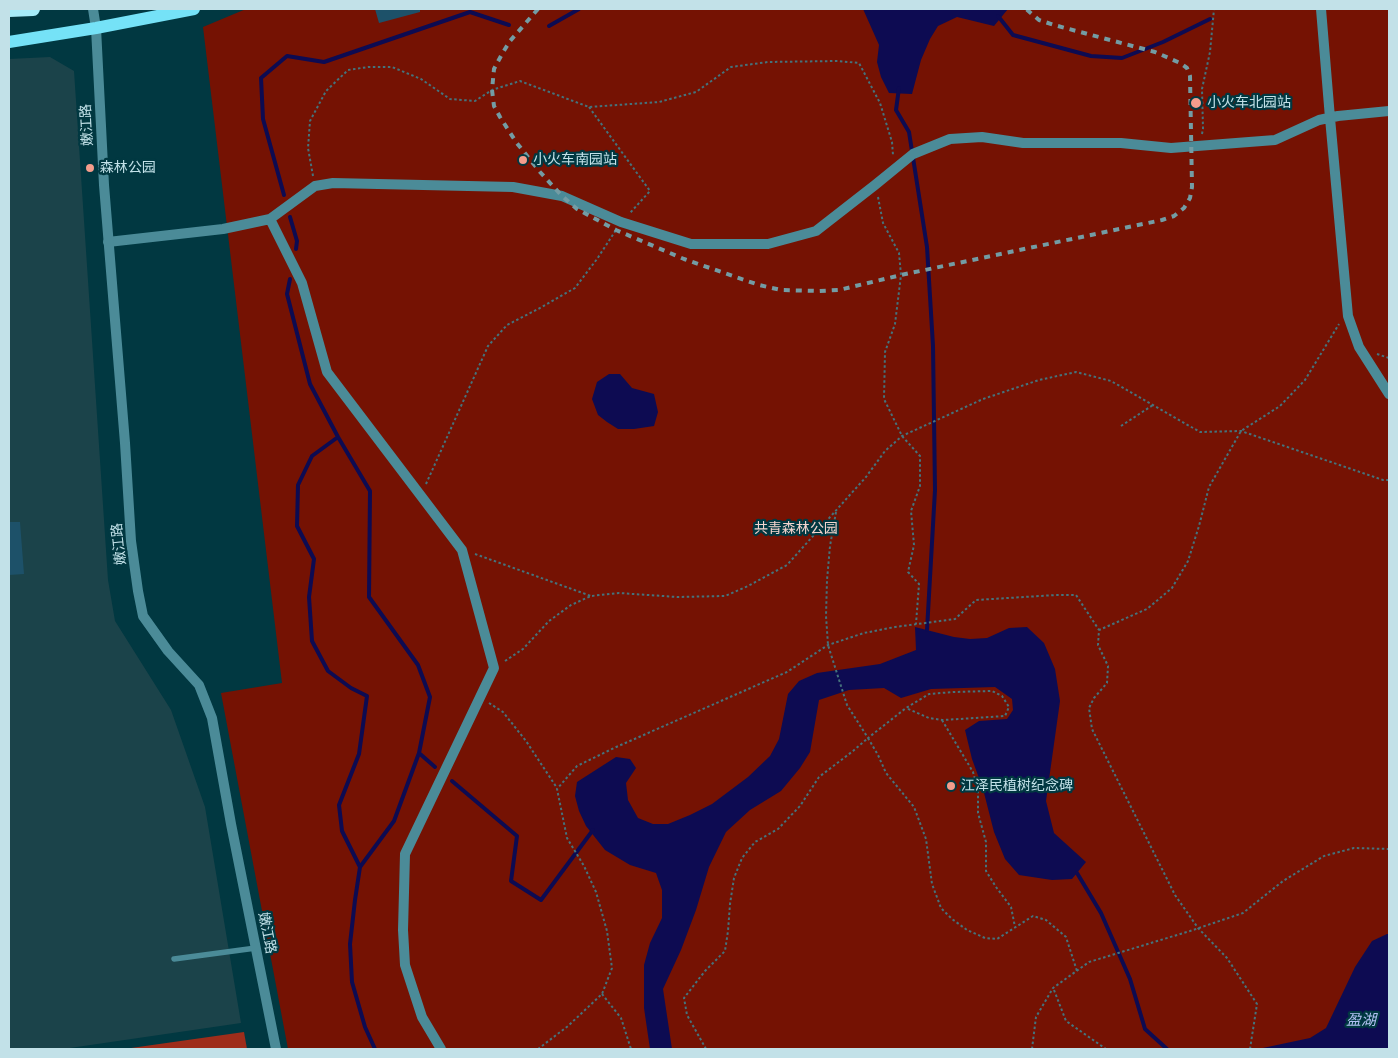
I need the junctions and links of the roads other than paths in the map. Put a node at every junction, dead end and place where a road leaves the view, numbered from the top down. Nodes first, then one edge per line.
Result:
1 (32, 9) edge
2 (93, 9) edge
3 (194, 9) edge
4 (1321, 9) edge
5 (9, 10) edge
6 (96, 28) junction
7 (9, 42) edge
8 (1389, 111) edge
9 (1330, 118) junction
10 (270, 219) junction
11 (108, 242) junction
12 (1389, 394) edge
13 (256, 948) junction
14 (174, 959) dead end
15 (276, 1049) edge
16 (441, 1049) edge

1 - 5 highway
2 - 6 street, 嫩江路
3 - 6 main road
4 - 9 street
6 - 7 main road
6 - 11 street, 嫩江路
8 - 9 street
9 - 10 street
9 - 12 street
10 - 11 street
10 - 16 street
11 - 13 street, 嫩江路
13 - 14 lane
13 - 15 street, 嫩江路

